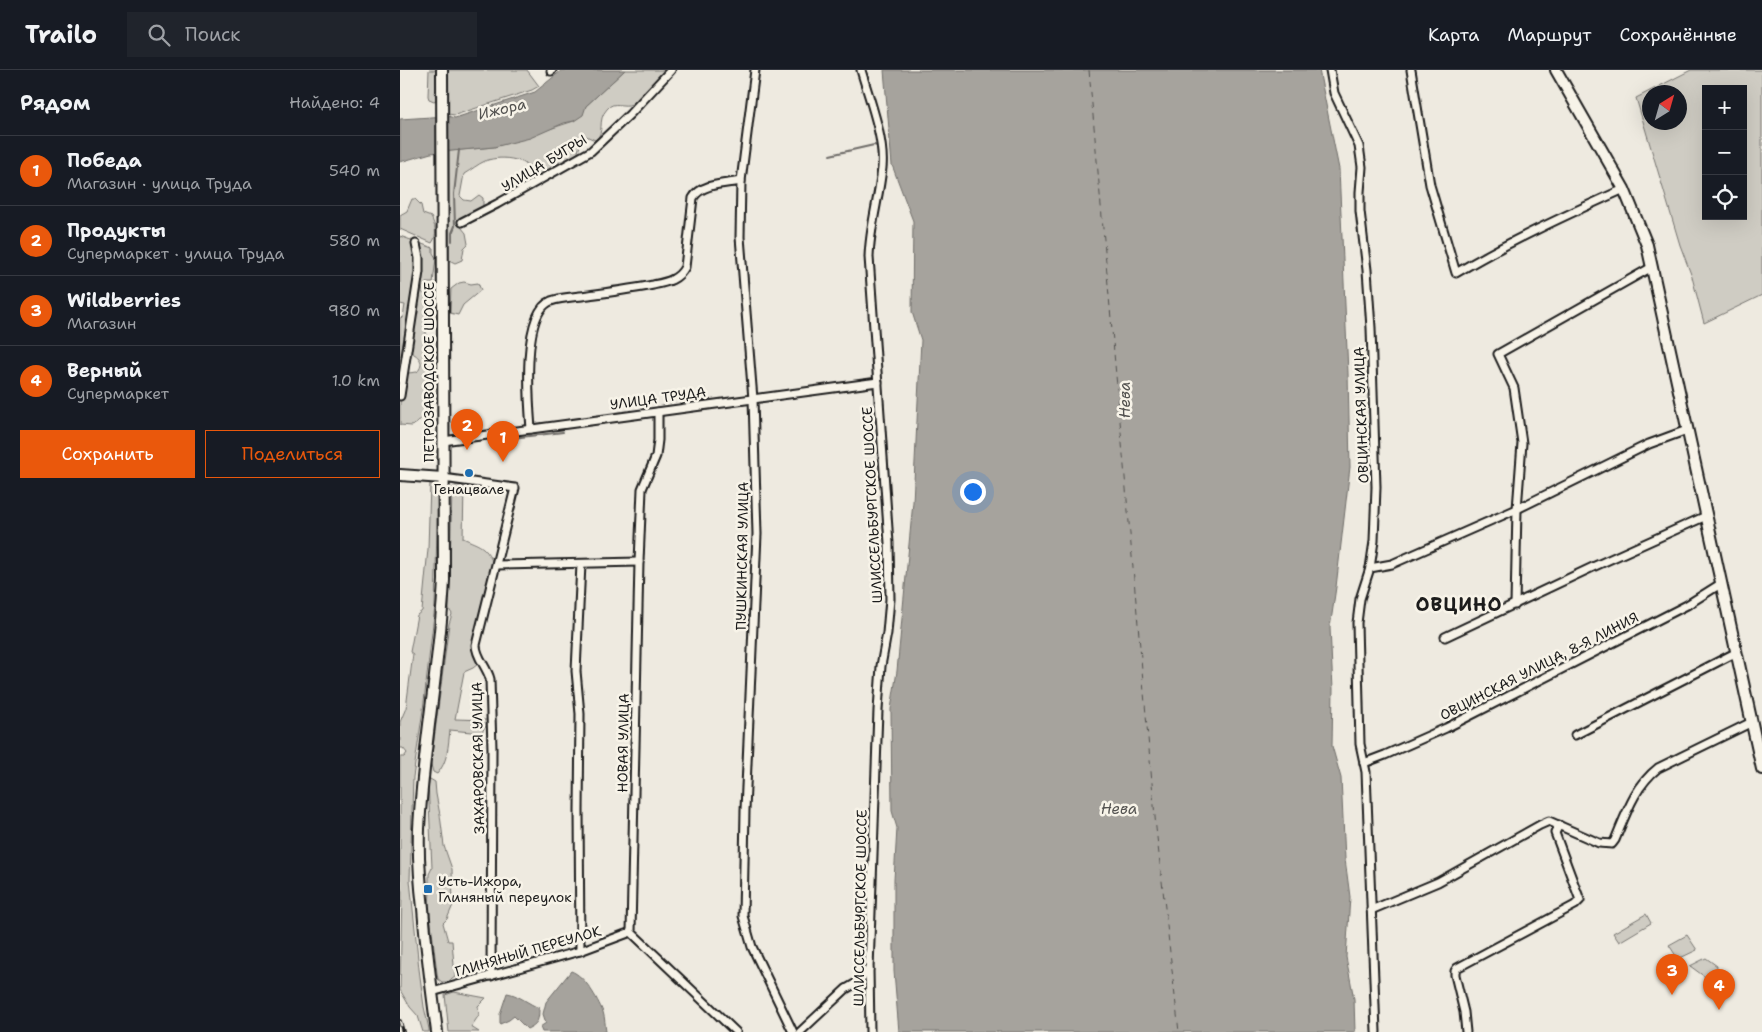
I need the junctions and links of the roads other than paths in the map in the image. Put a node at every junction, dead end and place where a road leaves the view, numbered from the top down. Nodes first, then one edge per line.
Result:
1 (442, 70) edge
2 (671, 70) edge
3 (755, 70) edge
4 (861, 70) edge
5 (1330, 70) edge
6 (1411, 70) edge
7 (1556, 70) edge
8 (741, 181) junction
9 (1624, 189) junction
10 (462, 222) dead end
11 (416, 244) dead end
12 (1652, 267) junction
13 (878, 382) junction
14 (400, 396) edge
15 (753, 399) junction
16 (658, 412) junction
17 (531, 429) junction
18 (1687, 430) junction
19 (443, 441) junction
20 (400, 475) edge
21 (443, 478) junction
22 (1517, 509) junction
23 (1706, 516) junction
24 (639, 562) junction
25 (581, 564) junction
26 (497, 565) junction
27 (1370, 568) junction
28 (1722, 584) junction
29 (1515, 605) junction
30 (1445, 637) dead end
31 (1737, 652) junction
32 (1752, 722) junction
33 (1575, 735) dead end
34 (1364, 763) junction
35 (1762, 769) edge
36 (1559, 825) junction
37 (1371, 910) junction
38 (631, 932) junction
39 (580, 951) junction
40 (869, 969) junction
41 (492, 976) junction
42 (432, 992) junction
43 (437, 1032) edge
44 (736, 1032) edge
45 (793, 1032) edge
46 (800, 1032) edge
47 (870, 1032) edge
48 (1376, 1032) edge
49 (1466, 1032) edge

1 - 19 main road, ПЕТРОЗАВОДСКОЕ ШОССЕ
2 - 10 street, УЛИЦА БУГРЫ
3 - 8 street, ПУШКИНСКАЯ УЛИЦА
4 - 13 street, ШЛИССЕЛЬБУРГСКОЕ ШОССЕ
5 - 27 street, ОВЦИНСКАЯ УЛИЦА
6 - 9 street
7 - 9 main road
8 - 15 street, ПУШКИНСКАЯ УЛИЦА
8 - 17 street
9 - 12 main road
11 - 14 street
12 - 18 main road
12 - 22 street
13 - 15 street, УЛИЦА ТРУДА
13 - 40 street, ШЛИССЕЛЬБУРГСКОЕ ШОССЕ
15 - 16 street, УЛИЦА ТРУДА
15 - 45 street, ПУШКИНСКАЯ УЛИЦА
16 - 17 street, УЛИЦА ТРУДА
16 - 24 street, НОВАЯ УЛИЦА
17 - 19 street, УЛИЦА ТРУДА
18 - 22 street
18 - 23 main road
19 - 21 main road, ПЕТРОЗАВОДСКОЕ ШОССЕ
20 - 21 main road
21 - 26 street, ЗАХАРОВСКАЯ УЛИЦА
21 - 42 main road, ПЕТРОЗАВОДСКОЕ ШОССЕ
22 - 27 street
22 - 29 street
23 - 28 main road
23 - 29 street
24 - 25 street
24 - 38 street, НОВАЯ УЛИЦА
25 - 26 street
25 - 39 street
26 - 41 street, ЗАХАРОВСКАЯ УЛИЦА
27 - 34 street, ОВЦИНСКАЯ УЛИЦА
28 - 31 main road
28 - 34 street, ОВЦИНСКАЯ УЛИЦА, 8-Я ЛИНИЯ
29 - 30 street
31 - 32 main road
31 - 33 street
32 - 35 main road
32 - 36 street
34 - 37 street, ОВЦИНСКАЯ УЛИЦА
36 - 37 street
36 - 49 street
37 - 48 street, ОВЦИНСКАЯ УЛИЦА
38 - 39 street, ГЛИНЯНЫЙ ПЕРЕУЛОК
38 - 44 street
39 - 41 street, ГЛИНЯНЫЙ ПЕРЕУЛОК
40 - 46 street
40 - 47 street, ШЛИССЕЛЬБУРГСКОЕ ШОССЕ
41 - 42 street, ГЛИНЯНЫЙ ПЕРЕУЛОК
42 - 43 main road, ПЕТРОЗАВОДСКОЕ ШОССЕ

